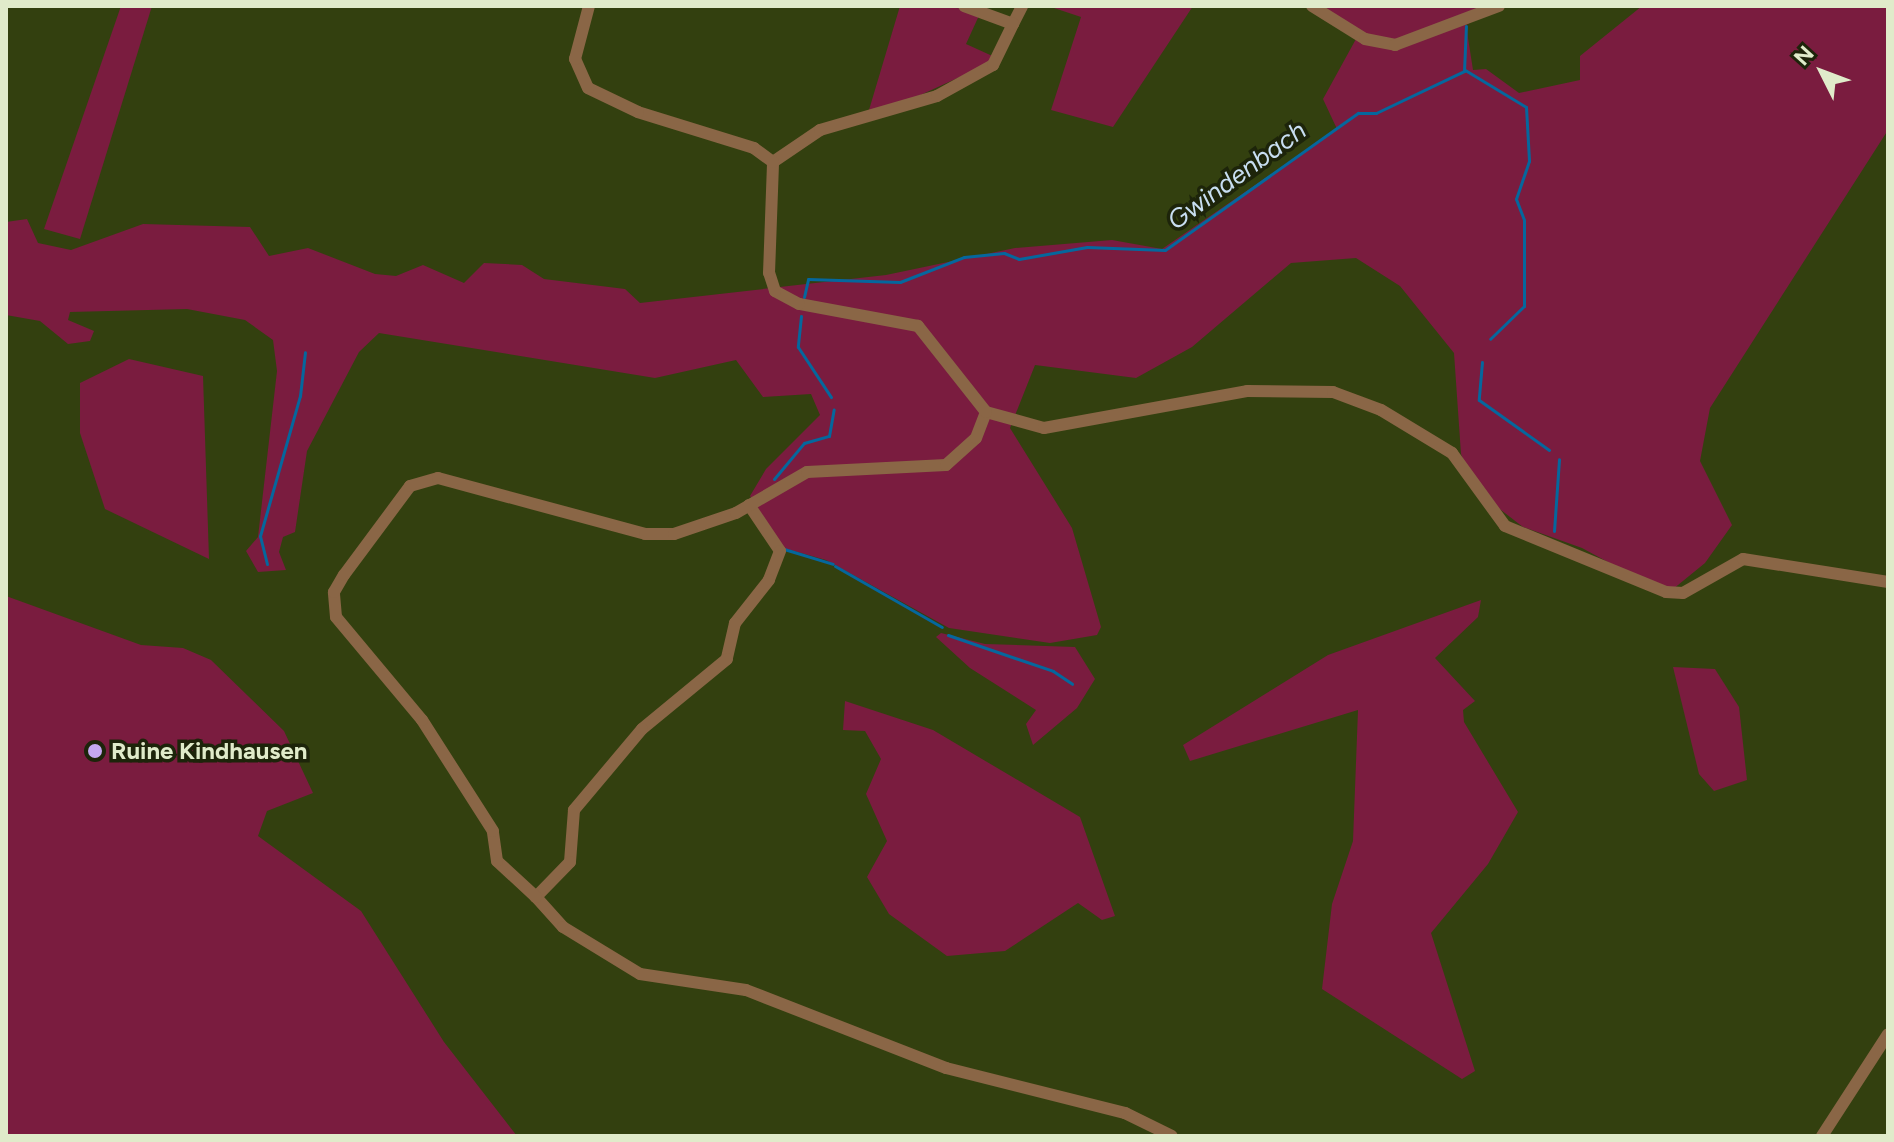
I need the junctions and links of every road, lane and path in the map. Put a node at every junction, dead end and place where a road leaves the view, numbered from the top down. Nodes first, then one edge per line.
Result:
1 (589, 6) edge
2 (964, 6) edge
3 (1022, 6) edge
4 (1312, 6) edge
5 (1499, 6) edge
6 (1013, 24) junction
7 (773, 162) junction
8 (986, 412) junction
9 (749, 505) junction
10 (1888, 582) edge
11 (536, 897) junction
12 (1888, 1034) edge
13 (1172, 1136) edge
14 (1822, 1136) edge

1 - 7 street
2 - 6 street
3 - 6 street
4 - 5 street
6 - 7 street
7 - 8 street
8 - 9 street
8 - 10 street
9 - 11 street
9 - 11 street
11 - 13 street
12 - 14 street

